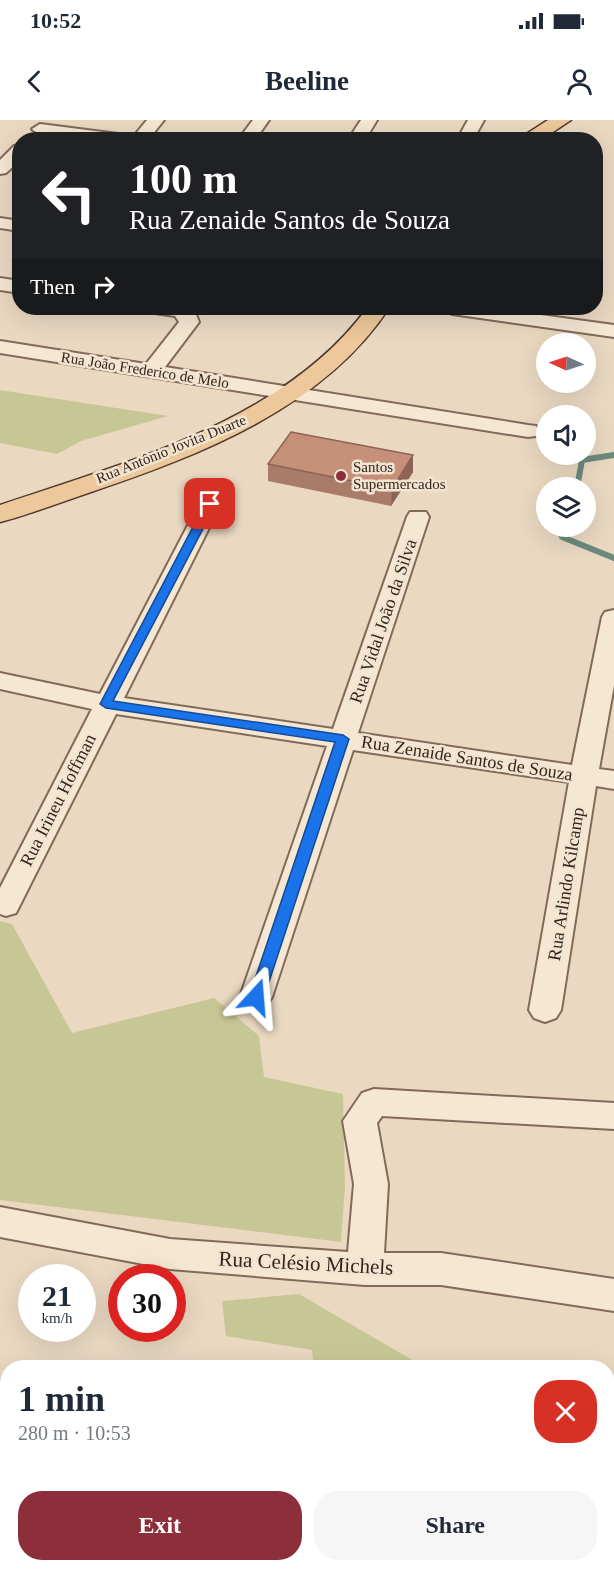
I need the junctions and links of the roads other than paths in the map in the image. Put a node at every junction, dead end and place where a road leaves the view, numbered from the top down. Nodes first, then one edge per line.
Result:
1 (156, 120) edge
2 (562, 120) edge
3 (40, 130) edge
4 (58, 132) edge
5 (146, 132) edge
6 (540, 132) edge
7 (12, 158) edge
8 (0, 170) edge
9 (186, 315) edge
10 (373, 315) edge
11 (501, 315) edge
12 (588, 315) edge
13 (614, 319) edge
14 (614, 331) edge
15 (0, 347) edge
16 (152, 370) junction
17 (290, 394) junction
18 (528, 431) dead end
19 (210, 504) dead end
20 (0, 514) edge
21 (418, 517) dead end
22 (614, 617) edge
23 (0, 681) edge
24 (106, 704) junction
25 (343, 739) junction
26 (584, 775) junction
27 (614, 780) edge
28 (6, 905) dead end
29 (256, 997) dead end
30 (545, 1010) dead end
31 (614, 1116) edge
32 (0, 1222) edge
33 (365, 1269) junction
34 (614, 1295) edge

1 - 5 street
2 - 6 main road
3 - 4 street
7 - 8 street
9 - 16 street
10 - 17 main road, Rua Antônio Jovita Duarte
11 - 14 street
12 - 13 street
15 - 16 street, Rua João Frederico de Melo
16 - 17 street, Rua João Frederico de Melo
17 - 18 street, Rua João Frederico de Melo
17 - 20 main road, Rua Antônio Jovita Duarte
19 - 24 street, Rua Irineu Hoffman
21 - 25 street, Rua Vidal João da Silva
22 - 26 street, Rua Arlindo Kilcamp
23 - 24 street, Rua Zenaide Santos de Souza
24 - 25 street, Rua Zenaide Santos de Souza
24 - 28 street, Rua Irineu Hoffman
25 - 26 street, Rua Zenaide Santos de Souza
25 - 29 street, Rua Vidal João da Silva
26 - 27 street, Rua Zenaide Santos de Souza
26 - 30 street, Rua Arlindo Kilcamp
31 - 33 street
32 - 33 street, Rua Celésio Michels
33 - 34 street, Rua Celésio Michels

